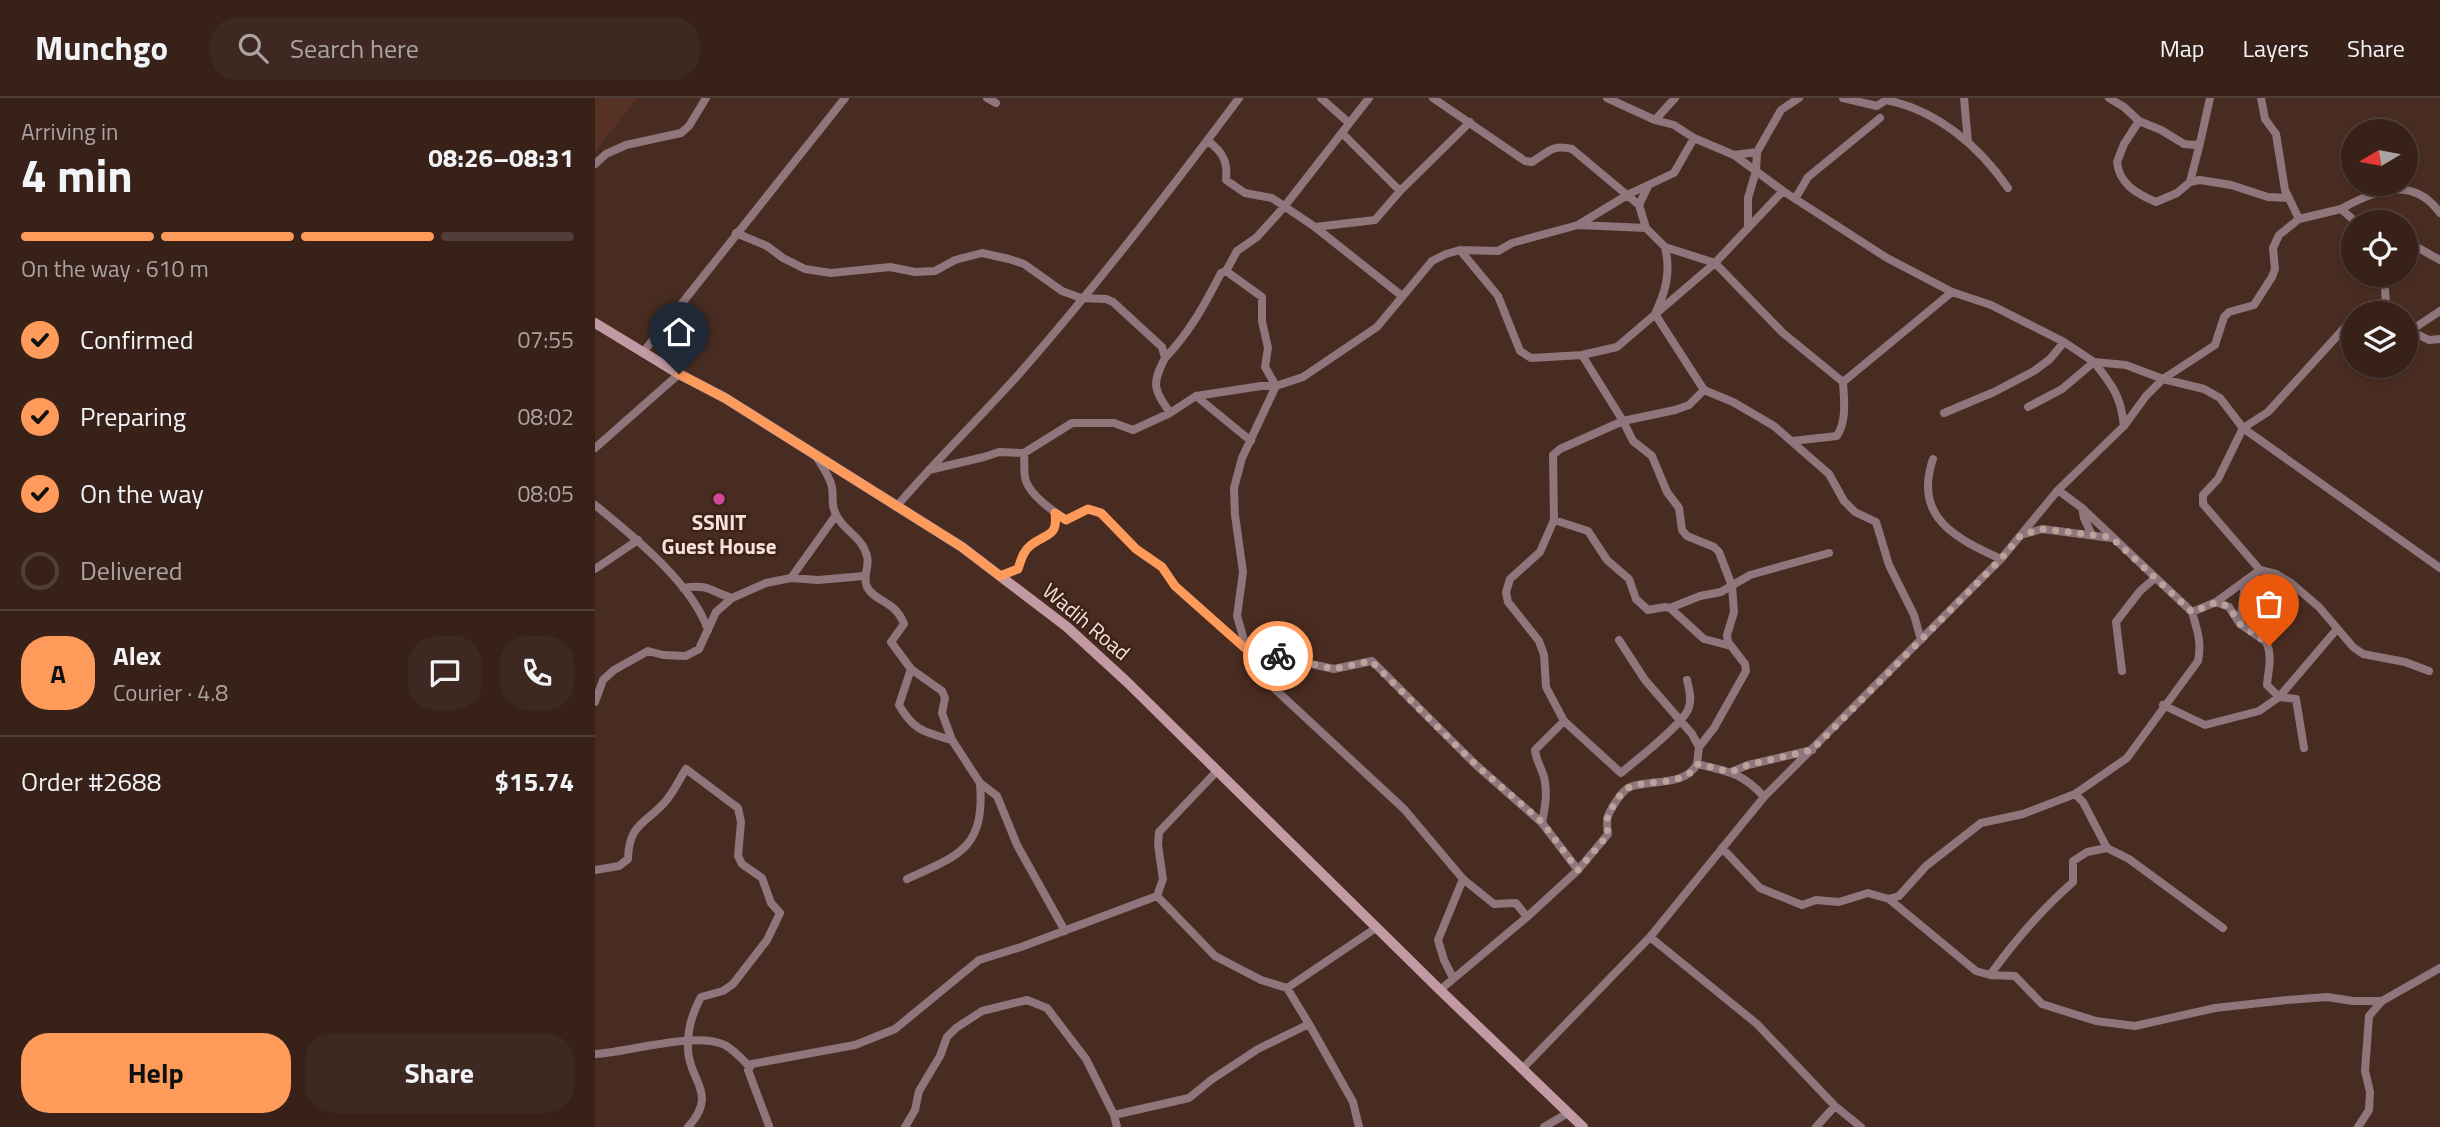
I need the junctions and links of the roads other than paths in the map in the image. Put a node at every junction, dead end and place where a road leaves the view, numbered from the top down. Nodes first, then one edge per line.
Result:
1 (706, 98) edge
2 (845, 98) edge
3 (986, 98) edge
4 (1228, 98) edge
5 (1240, 98) edge
6 (1321, 98) edge
7 (1369, 98) edge
8 (1433, 98) edge
9 (1607, 98) edge
10 (1675, 98) edge
11 (1800, 98) edge
12 (1843, 98) edge
13 (1964, 98) edge
14 (2109, 98) edge
15 (2210, 98) edge
16 (2261, 98) edge
17 (1888, 99) edge
18 (996, 103) dead end
19 (1880, 118) dead end
20 (1655, 120) junction
21 (2139, 121) junction
22 (1349, 122) junction
23 (1470, 122) junction
24 (1342, 133) junction
25 (1694, 138) junction
26 (1208, 141) junction
27 (1968, 142) junction
28 (2200, 143) junction
29 (2184, 144) junction
30 (1757, 152) junction
31 (1734, 155) junction
32 (2195, 160) junction
33 (595, 164) edge
34 (1756, 171) junction
35 (2190, 182) junction
36 (1648, 186) junction
37 (2008, 188) dead end
38 (1399, 191) junction
39 (1783, 191) junction
40 (1629, 194) junction
41 (2288, 198) junction
42 (1795, 199) junction
43 (1639, 205) junction
44 (1284, 207) junction
45 (2341, 209) joint
46 (2440, 213) edge
47 (2299, 219) junction
48 (1578, 225) junction
49 (1315, 227) junction
50 (1646, 228) junction
51 (1748, 228) junction
52 (736, 233) junction
53 (1665, 247) junction
54 (2418, 248) edge
55 (1460, 250) junction
56 (2440, 260) edge
57 (1715, 263) junction
58 (1226, 271) junction
59 (1952, 292) junction
60 (1402, 296) junction
61 (1081, 298) junction
62 (2440, 311) edge
63 (1655, 314) junction
64 (595, 323) edge
65 (2418, 326) edge
66 (2341, 332) edge
67 (2418, 334) edge
68 (2440, 339) edge
69 (2064, 342) junction
70 (644, 351) junction
71 (1582, 355) junction
72 (1165, 358) junction
73 (2094, 362) junction
74 (679, 374) junction
75 (2163, 379) junction
76 (1843, 382) junction
77 (1276, 386) junction
78 (1704, 390) junction
79 (1196, 396) junction
80 (2028, 407) dead end
81 (1944, 413) dead end
82 (1170, 414) junction
83 (1623, 421) junction
84 (2124, 426) junction
85 (2242, 428) junction
86 (1251, 441) junction
87 (1792, 441) junction
88 (595, 448) edge
89 (1024, 453) junction
90 (817, 456) junction
91 (1933, 459) dead end
92 (929, 470) junction
93 (2058, 490) junction
94 (595, 505) edge
95 (896, 507) junction
96 (2082, 508) junction
97 (1055, 513) junction
98 (836, 516) junction
99 (1554, 520) junction
100 (2091, 533) junction
101 (2021, 535) junction
102 (2111, 537) junction
103 (638, 540) junction
104 (1829, 553) dead end
105 (2001, 559) junction
106 (2440, 568) edge
107 (595, 569) edge
108 (2260, 570) junction
109 (864, 576) junction
110 (1000, 576) junction
111 (791, 578) junction
112 (2155, 578) junction
113 (2245, 583) junction
114 (1732, 586) junction
115 (683, 588) junction
116 (732, 598) junction
117 (2217, 602) junction
118 (1670, 608) junction
119 (2192, 612) junction
120 (2240, 624) junction
121 (2337, 629) junction
122 (708, 630) junction
123 (1619, 640) dead end
124 (1921, 640) junction
125 (1731, 646) junction
126 (1247, 650) junction
127 (911, 669) junction
128 (2122, 671) dead end
129 (2429, 671) dead end
130 (1687, 680) dead end
131 (2292, 681) junction
132 (2279, 697) junction
133 (2297, 699) junction
134 (595, 702) edge
135 (2163, 705) junction
136 (1564, 721) junction
137 (1681, 721) junction
138 (952, 740) junction
139 (1699, 747) junction
140 (2304, 748) dead end
141 (1812, 750) junction
142 (1697, 764) junction
143 (1217, 771) junction
144 (1731, 772) junction
145 (1621, 773) junction
146 (980, 783) junction
147 (1629, 788) junction
148 (2074, 794) junction
149 (1764, 797) junction
150 (1542, 822) junction
151 (1722, 848) junction
152 (2108, 848) junction
153 (595, 870) edge
154 (1578, 870) junction
155 (907, 879) dead end
156 (1463, 879) junction
157 (1157, 897) junction
158 (1888, 899) junction
159 (1527, 917) junction
160 (1376, 928) junction
161 (2223, 928) dead end
162 (1065, 931) junction
163 (1650, 937) junction
164 (2440, 968) edge
165 (1990, 975) junction
166 (1453, 978) junction
167 (1287, 988) junction
168 (1440, 990) junction
169 (2382, 1001) junction
170 (1309, 1024) junction
171 (690, 1041) junction
172 (595, 1054) edge
173 (750, 1067) junction
174 (1523, 1068) junction
175 (1835, 1106) junction
176 (1568, 1113) junction
177 (1114, 1115) junction
178 (768, 1126) edge
179 (688, 1127) edge
180 (905, 1127) edge
181 (1117, 1127) edge
182 (1359, 1127) edge
183 (1544, 1127) edge
184 (1583, 1127) edge
185 (1816, 1127) edge
186 (1861, 1127) edge
187 (2358, 1127) edge

1 - 33 street
2 - 52 street
3 - 18 street
4 - 5 street
5 - 26 street
6 - 22 street
7 - 22 street
8 - 23 street
9 - 20 street
10 - 20 street
11 - 30 street
12 - 17 street
13 - 27 street
14 - 21 street
15 - 28 street
16 - 41 street
17 - 27 street
19 - 42 street
20 - 25 street
21 - 29 street
21 - 35 street
22 - 24 street
23 - 38 street
23 - 40 street
24 - 38 street
24 - 44 street
25 - 31 street
25 - 36 street
26 - 44 street
26 - 61 street
27 - 37 street
28 - 29 street
28 - 32 street
29 - 32 street
30 - 31 street
30 - 34 street
31 - 34 street
32 - 35 street
34 - 39 street
34 - 51 street
35 - 41 street
36 - 40 street
36 - 43 street
38 - 49 street
39 - 42 street
39 - 51 street
40 - 43 street
40 - 48 street
41 - 47 street
42 - 59 street
43 - 50 street
44 - 49 street
44 - 58 street
45 - 46 street
45 - 47 street
47 - 75 street
48 - 50 street
48 - 55 street
49 - 60 street
50 - 53 street
51 - 57 street
52 - 61 street
52 - 70 street
53 - 57 street
53 - 63 street
54 - 56 street
55 - 60 street
55 - 71 street
57 - 63 street
57 - 76 street
58 - 72 street
58 - 77 street
59 - 69 street
59 - 76 street
60 - 77 street
61 - 72 street
61 - 92 street
62 - 65 street
63 - 71 street
63 - 78 street
64 - 70 street, Wadih Road
66 - 85 street
67 - 68 street
69 - 73 street
69 - 81 street
70 - 74 street, Wadih Road
71 - 83 street
72 - 82 street
73 - 75 street
73 - 80 street
73 - 84 street
74 - 88 street
74 - 90 street, Wadih Road
75 - 84 street
75 - 85 street
76 - 87 street
77 - 79 street
77 - 86 street
78 - 83 street
78 - 87 street
79 - 82 street
79 - 86 street
82 - 89 street
83 - 99 street
83 - 114 street
84 - 93 street
85 - 106 street
85 - 108 street
86 - 126 street
87 - 124 street
89 - 92 street
89 - 97 street
90 - 95 street, Wadih Road
90 - 98 street
91 - 105 street
92 - 95 street
93 - 96 street
93 - 101 street
94 - 103 street
95 - 110 street, Wadih Road
96 - 100 street
96 - 102 street
97 - 110 street
97 - 126 street
98 - 109 street
98 - 111 street
99 - 118 street
99 - 136 street
100 - 101 street
100 - 102 street
101 - 105 street
102 - 112 street
103 - 107 street
103 - 115 street
104 - 114 street
105 - 124 street
108 - 113 street
108 - 121 street
109 - 111 street
109 - 127 street
110 - 143 street, Wadih Road
111 - 116 street
112 - 119 street
112 - 128 street
113 - 117 street
113 - 120 street
114 - 118 street
114 - 125 street
115 - 116 street
115 - 122 street
116 - 122 street
117 - 119 street
117 - 120 street
118 - 125 street
119 - 135 street
120 - 132 street
121 - 129 street
121 - 131 street
122 - 134 street
123 - 137 street
124 - 141 street
125 - 139 street
126 - 150 street
126 - 156 street
127 - 138 street
127 - 138 street
130 - 137 street
131 - 132 street
131 - 133 street
132 - 133 street
132 - 135 street
133 - 140 street
135 - 148 street
136 - 145 street
136 - 150 street
137 - 139 street
137 - 145 street
138 - 146 street
139 - 142 street
141 - 144 street
141 - 149 street
142 - 144 street
142 - 147 street
143 - 157 street
143 - 160 street, Wadih Road
144 - 149 street
145 - 147 street
146 - 155 street
146 - 162 street
147 - 154 street
148 - 152 street
148 - 158 street
149 - 151 street
150 - 154 street
151 - 158 street
151 - 163 street
152 - 161 street
152 - 165 street
153 - 171 street
154 - 159 street
156 - 159 street
156 - 166 street
157 - 162 street
157 - 167 street
158 - 165 street
159 - 166 street
160 - 167 street
160 - 168 street, Wadih Road
162 - 173 street
163 - 174 street
163 - 175 street
164 - 169 street
165 - 169 street
166 - 168 street
167 - 170 street
168 - 174 street, Wadih Road
169 - 187 street
170 - 177 street
170 - 182 street
171 - 172 street
171 - 173 street
171 - 179 street
173 - 178 street
174 - 176 street, Wadih Road
175 - 185 street
175 - 186 street
176 - 183 street
176 - 184 street, Wadih Road
177 - 180 street
177 - 181 street

